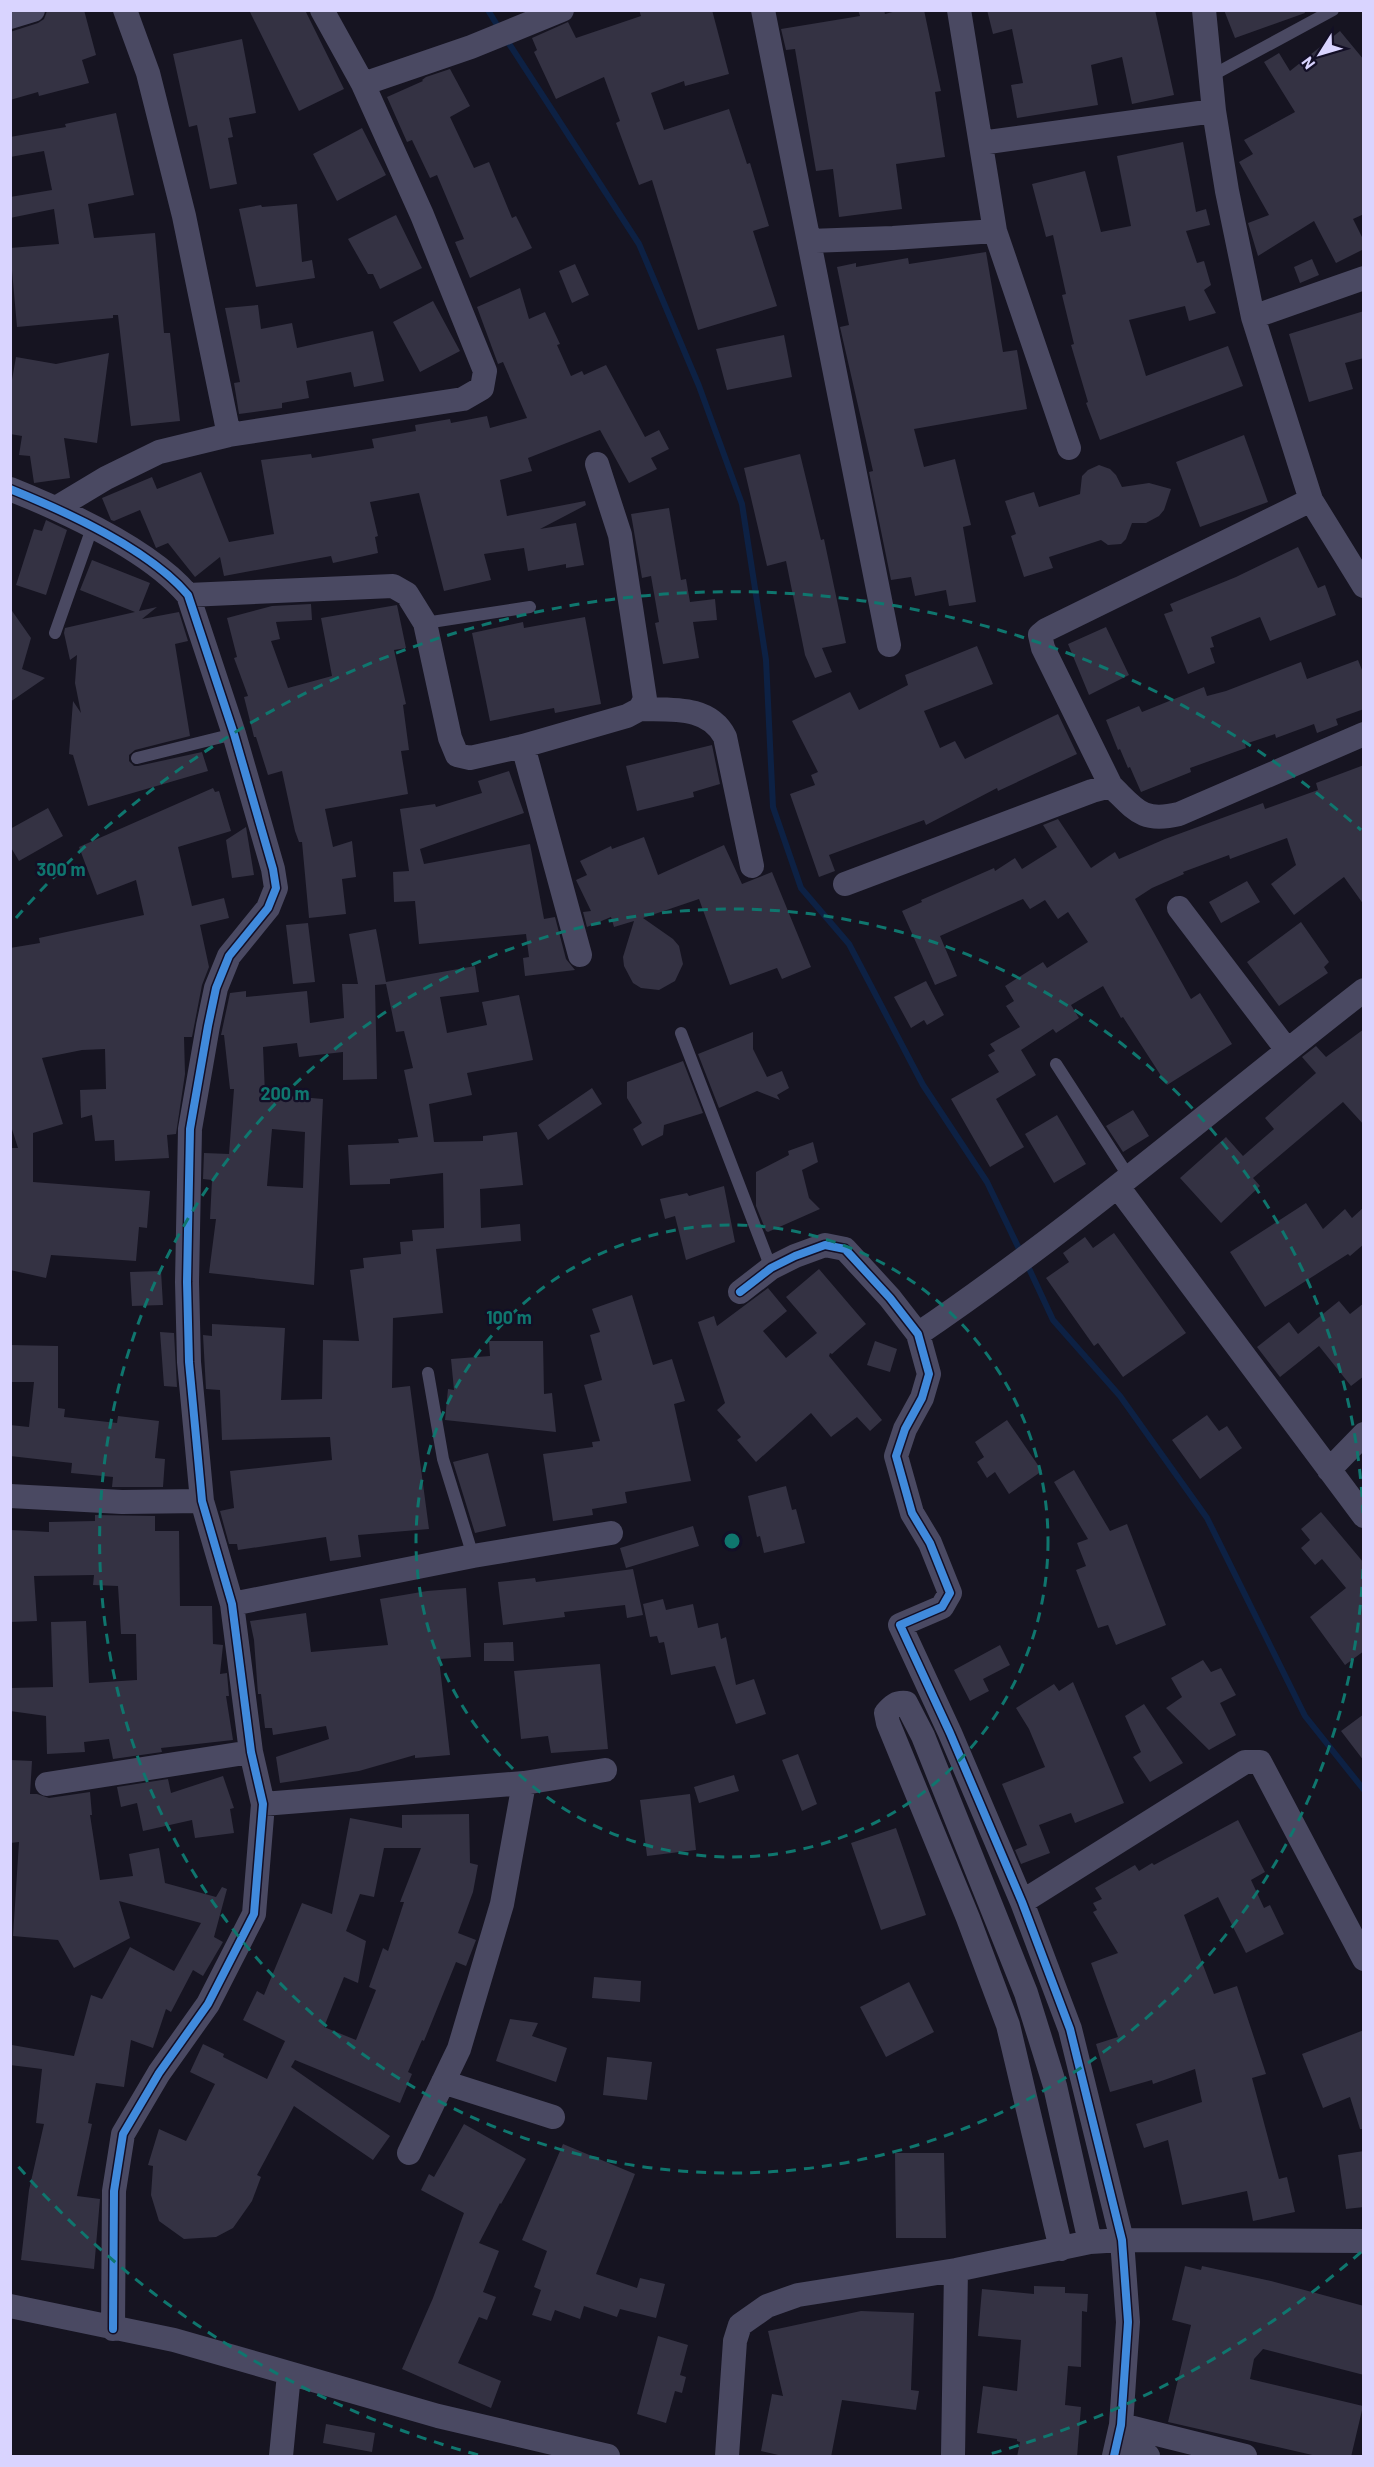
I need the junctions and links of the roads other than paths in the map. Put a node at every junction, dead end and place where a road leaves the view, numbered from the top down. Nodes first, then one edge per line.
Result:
1 (33, 10) edge
2 (125, 10) edge
3 (322, 10) edge
4 (562, 10) edge
5 (763, 10) edge
6 (959, 10) edge
7 (1204, 10) edge
8 (1333, 10) edge
9 (10, 16) edge
10 (1211, 76) junction
11 (363, 84) junction
12 (1214, 111) junction
13 (981, 143) junction
14 (995, 231) junction
15 (809, 241) junction
16 (1364, 278) edge
17 (1253, 317) junction
18 (229, 435) junction
19 (1069, 448) dead end
20 (597, 464) dead end
21 (10, 489) edge
22 (1311, 500) junction
23 (56, 508) junction
24 (92, 528) junction
25 (1364, 586) edge
26 (188, 595) junction
27 (530, 607) dead end
28 (425, 623) junction
29 (55, 633) dead end
30 (889, 645) dead end
31 (640, 710) junction
32 (234, 734) junction
33 (1364, 734) edge
34 (523, 746) junction
35 (136, 758) dead end
36 (1111, 786) junction
37 (752, 866) dead end
38 (845, 884) dead end
39 (1179, 908) dead end
40 (580, 955) dead end
41 (1364, 990) edge
42 (681, 1033) dead end
43 (1287, 1050) junction
44 (1056, 1064) dead end
45 (1124, 1182) junction
46 (771, 1268) junction
47 (740, 1292) dead end
48 (918, 1334) junction
49 (428, 1373) dead end
50 (1364, 1434) edge
51 (1329, 1470) junction
52 (10, 1496) edge
53 (202, 1501) junction
54 (1364, 1516) edge
55 (611, 1533) dead end
56 (472, 1556) junction
57 (232, 1604) junction
58 (252, 1752) junction
59 (605, 1770) dead end
60 (524, 1783) junction
61 (47, 1784) dead end
62 (263, 1804) junction
63 (1022, 1902) junction
64 (1364, 1959) edge
65 (443, 2082) junction
66 (553, 2117) dead end
67 (409, 2153) dead end
68 (1122, 2240) junction
69 (1364, 2241) edge
70 (1090, 2242) junction
71 (1061, 2249) junction
72 (956, 2270) junction
73 (10, 2306) edge
74 (114, 2329) junction
75 (290, 2374) junction
76 (1121, 2425) junction
77 (1115, 2453) edge
78 (280, 2457) edge
79 (608, 2457) edge
80 (727, 2457) edge
81 (953, 2457) edge
82 (1148, 2457) edge
83 (1245, 2457) edge

1 - 9 street
2 - 18 street
3 - 11 street
4 - 11 street
5 - 15 street
6 - 13 street
7 - 10 street
8 - 10 lane
10 - 12 street
11 - 18 street
12 - 13 street
12 - 17 street
13 - 14 street
14 - 15 street
14 - 19 street
15 - 30 street
16 - 17 street
17 - 22 street
18 - 23 street
20 - 31 street
21 - 23 street
22 - 25 street
22 - 36 street
23 - 24 street
24 - 26 street
24 - 29 lane
26 - 28 street
26 - 32 street
27 - 28 lane
28 - 34 street
31 - 34 street
31 - 37 street
32 - 35 lane
32 - 53 street
33 - 36 street
34 - 40 street
36 - 38 street
39 - 43 street
41 - 43 street
42 - 46 lane
43 - 45 street
44 - 45 lane
45 - 48 street
45 - 51 street
46 - 47 street
46 - 48 street
48 - 63 street
49 - 56 lane
50 - 51 street
51 - 54 street
52 - 53 street
53 - 57 street
55 - 56 street
56 - 57 street
57 - 58 street
58 - 61 street
58 - 62 street
59 - 60 street
60 - 62 street
60 - 65 street
62 - 74 street
63 - 64 street
63 - 68 street
65 - 66 street
65 - 67 street
68 - 69 street
68 - 70 street
68 - 76 street
70 - 71 street
70 - 71 street
71 - 72 street
72 - 80 street
72 - 81 street
73 - 74 street
74 - 75 street
75 - 78 street
75 - 79 street
76 - 77 street
76 - 83 street
77 - 82 street

